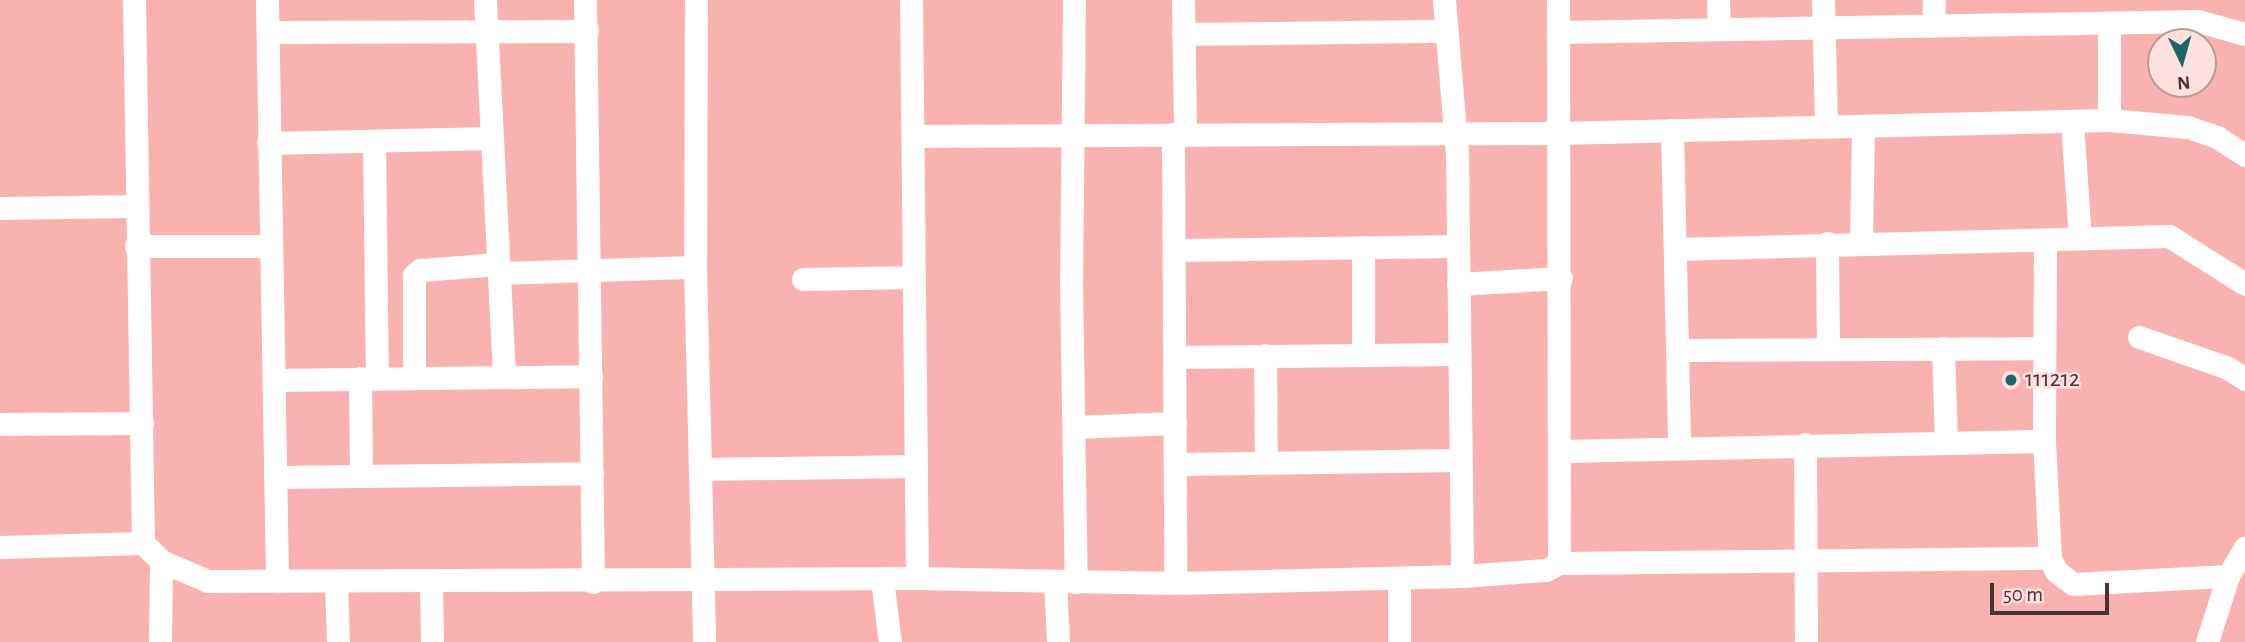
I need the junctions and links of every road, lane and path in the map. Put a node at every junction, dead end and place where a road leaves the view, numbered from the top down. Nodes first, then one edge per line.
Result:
1 (134, 0) edge
2 (267, 0) edge
3 (485, 0) edge
4 (585, 0) edge
5 (696, 0) edge
6 (912, 0) edge
7 (1074, 0) edge
8 (1183, 0) edge
9 (1444, 0) edge
10 (1558, 0) edge
11 (1718, 0) edge
12 (1824, 0) edge
13 (1934, 0) edge
14 (2198, 10) edge
15 (2109, 24) junction
16 (1824, 26) junction
17 (1933, 26) junction
18 (1718, 28) junction
19 (587, 31) junction
20 (1446, 31) junction
21 (269, 32) junction
22 (1558, 32) junction
23 (485, 33) junction
24 (1183, 34) junction
25 (2245, 34) edge
26 (2109, 120) junction
27 (2072, 122) junction
28 (1825, 126) junction
29 (1863, 126) junction
30 (1672, 130) junction
31 (1452, 132) junction
32 (1558, 133) junction
33 (1179, 134) junction
34 (1075, 135) junction
35 (915, 136) junction
36 (492, 138) junction
37 (374, 141) junction
38 (268, 143) junction
39 (2245, 155) edge
40 (135, 206) junction
41 (0, 208) edge
42 (2080, 238) junction
43 (2045, 241) junction
44 (1861, 242) junction
45 (1827, 243) junction
46 (136, 246) junction
47 (271, 246) junction
48 (1457, 246) junction
49 (1363, 247) junction
50 (1675, 249) junction
51 (1176, 250) junction
52 (695, 267) junction
53 (499, 268) junction
54 (591, 271) junction
55 (914, 276) junction
56 (1561, 278) junction
57 (803, 279) dead end
58 (1458, 284) junction
59 (2245, 284) edge
60 (2139, 337) dead end
61 (1943, 348) junction
62 (2043, 348) junction
63 (1828, 349) junction
64 (1678, 350) junction
65 (1459, 354) junction
66 (1265, 355) junction
67 (1363, 355) junction
68 (1175, 358) junction
69 (504, 376) junction
70 (591, 376) junction
71 (414, 377) junction
72 (368, 378) junction
73 (2245, 379) edge
74 (274, 380) junction
75 (142, 423) junction
76 (1175, 423) junction
77 (0, 424) edge
78 (1076, 426) junction
79 (2044, 441) junction
80 (1946, 442) junction
81 (1805, 444) junction
82 (1679, 445) junction
83 (1562, 451) junction
84 (1459, 460) junction
85 (1266, 463) junction
86 (1175, 464) junction
87 (916, 466) junction
88 (700, 469) junction
89 (592, 473) junction
90 (361, 476) junction
91 (275, 477) junction
92 (143, 543) junction
93 (0, 547) edge
94 (2245, 548) edge
95 (2050, 558) junction
96 (161, 561) junction
97 (1559, 563) junction
98 (1807, 563) junction
99 (1462, 576) junction
100 (2228, 576) junction
101 (917, 578) junction
102 (1399, 578) junction
103 (882, 579) junction
104 (702, 580) junction
105 (277, 581) junction
106 (336, 582) junction
107 (593, 582) junction
108 (1065, 582) junction
109 (431, 583) junction
110 (1175, 583) junction
111 (160, 642) edge
112 (338, 642) edge
113 (432, 642) edge
114 (704, 642) edge
115 (890, 642) edge
116 (1058, 642) edge
117 (1399, 642) edge
118 (1806, 642) edge
119 (2207, 642) edge

1 - 40 street
2 - 21 street
3 - 23 street
4 - 19 street
5 - 52 street
6 - 35 street
7 - 34 street
8 - 24 street
9 - 20 street
10 - 22 street
11 - 18 street
12 - 16 street
13 - 17 street
14 - 15 street
14 - 25 street
15 - 17 street
15 - 26 street
16 - 17 street
16 - 18 street
16 - 28 street
18 - 22 street
19 - 23 street
19 - 54 street
20 - 24 street
20 - 31 street
21 - 23 street
21 - 38 street
22 - 32 street
23 - 36 street
24 - 33 street
26 - 27 street
26 - 39 street
27 - 29 street
27 - 42 street
28 - 29 street
28 - 30 street
29 - 44 street
30 - 32 street
30 - 50 street
31 - 32 street
31 - 33 street
31 - 48 street
32 - 56 street
33 - 34 street
33 - 51 street
34 - 35 street
34 - 78 street
35 - 55 street
36 - 37 street
36 - 53 street
37 - 38 street
37 - 72 street
38 - 47 street
40 - 41 street
40 - 46 street
42 - 43 street
42 - 59 street
43 - 44 street
43 - 62 street
44 - 45 street
45 - 50 street
45 - 63 street
46 - 47 street
46 - 75 street
47 - 74 street
48 - 49 street
48 - 58 street
49 - 51 street
49 - 67 street
50 - 64 street
51 - 68 street
52 - 54 street
52 - 88 street
53 - 54 street
53 - 69 street
53 - 71 street
54 - 70 street
55 - 57 street
55 - 87 street
56 - 58 street
56 - 83 street
58 - 65 street
60 - 73 street
61 - 62 street
61 - 63 street
61 - 80 street
62 - 79 street
63 - 64 street
64 - 82 street
65 - 67 street
65 - 84 street
66 - 67 street
66 - 68 street
66 - 85 street
68 - 76 street
69 - 70 street
69 - 71 street
70 - 89 street
71 - 72 street
72 - 74 street
72 - 90 street
74 - 91 street
75 - 77 street
75 - 92 street
76 - 78 street
76 - 86 street
78 - 108 street
79 - 80 street
79 - 95 street
80 - 81 street
81 - 82 street
81 - 98 street
82 - 83 street
83 - 97 street
84 - 85 street
84 - 99 street
85 - 86 street
86 - 110 street
87 - 88 street
87 - 101 street
88 - 104 street
89 - 90 street
89 - 107 street
90 - 91 street
91 - 105 street
92 - 93 street
92 - 96 street
94 - 100 street
95 - 98 street
95 - 100 street
96 - 105 street
96 - 111 street
97 - 98 street
97 - 99 street
98 - 118 street
99 - 102 street
100 - 119 street
101 - 103 street
101 - 108 street
102 - 110 street
102 - 117 street
103 - 104 street
103 - 115 street
104 - 107 street
104 - 114 street
105 - 106 street
106 - 109 street
106 - 112 street
107 - 109 street
108 - 110 street
108 - 116 street
109 - 113 street

